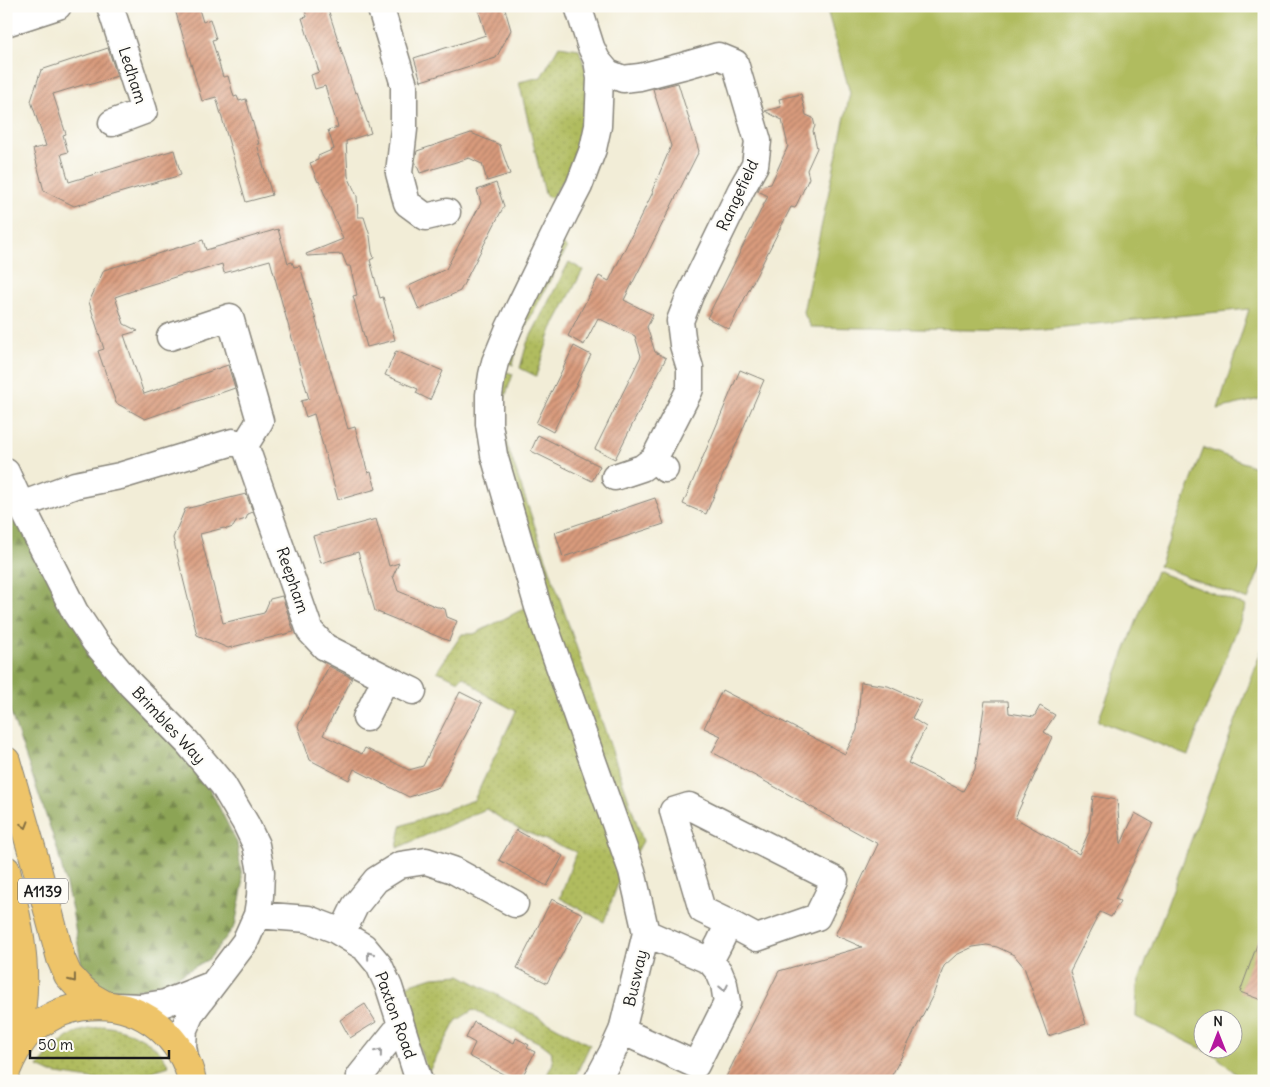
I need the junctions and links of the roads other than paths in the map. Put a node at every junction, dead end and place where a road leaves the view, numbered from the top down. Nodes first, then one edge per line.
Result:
1 (58, 6) edge
2 (110, 6) edge
3 (380, 6) edge
4 (578, 6) edge
5 (6, 23) edge
6 (598, 60) junction
7 (112, 123) dead end
8 (447, 212) dead end
9 (170, 337) dead end
10 (245, 445) junction
11 (6, 472) edge
12 (615, 477) dead end
13 (21, 505) junction
14 (386, 678) junction
15 (414, 691) dead end
16 (366, 718) dead end
17 (6, 761) edge
18 (6, 870) edge
19 (515, 904) dead end
20 (257, 915) junction
21 (729, 923) junction
22 (342, 933) junction
23 (646, 933) junction
24 (710, 961) junction
25 (212, 984) junction
26 (110, 1006) junction
27 (401, 1025) junction
28 (622, 1030) junction
29 (9, 1064) edge
30 (190, 1076) edge
31 (362, 1081) edge
32 (419, 1081) edge
33 (597, 1081) edge

1 - 5 street
2 - 7 street, Ledham
3 - 8 street
4 - 6 street, Rangefield
6 - 12 street, Rangefield
6 - 23 street, Busway
9 - 10 street
10 - 13 street
10 - 14 street, Reepham
11 - 13 street, Brimbles Way
13 - 20 street, Brimbles Way
14 - 15 street, Reepham
14 - 16 street
17 -> 26 main road, A1139
18 - 29 main road, A1139
19 - 22 street
20 - 22 street, Paxton Road
20 - 25 street, Brimbles Way
21 - 21 street
21 - 24 street
27 -> 22 street, Paxton Road
23 - 24 street
23 - 28 street, Busway
24 -> 28 street
25 - 26 street, Brimbles Way
25 - 30 street, Brimbles Way
26 - 29 main road
26 - 30 main road
31 -> 27 street
27 - 32 street, Paxton Road
28 - 33 street, Busway

